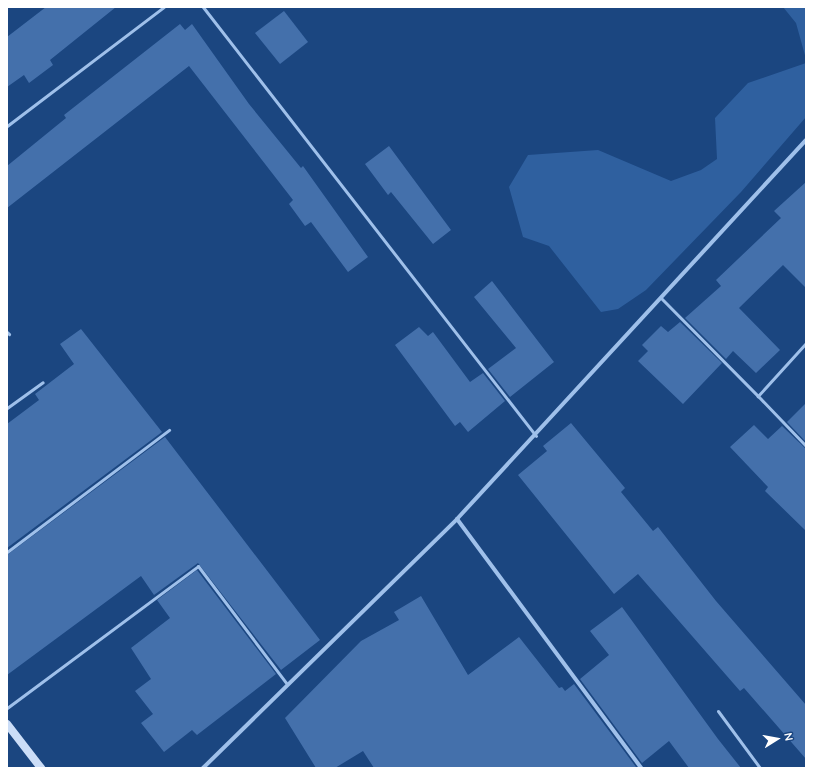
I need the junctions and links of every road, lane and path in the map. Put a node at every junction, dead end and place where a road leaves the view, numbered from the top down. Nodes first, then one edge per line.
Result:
1 (164, 7) edge
2 (203, 7) edge
3 (7, 126) edge
4 (806, 140) edge
5 (661, 298) junction
6 (806, 343) edge
7 (43, 382) dead end
8 (758, 396) junction
9 (7, 408) edge
10 (169, 430) dead end
11 (536, 436) junction
12 (806, 446) edge
13 (457, 519) junction
14 (7, 552) edge
15 (287, 684) junction
16 (7, 708) edge
17 (718, 711) dead end
18 (7, 724) edge
19 (41, 768) edge
20 (203, 768) edge
21 (641, 768) edge
22 (760, 768) edge

1 - 3 lane
2 - 11 lane
4 - 5 street
5 - 8 lane
5 - 11 street
6 - 8 lane
7 - 9 lane
8 - 12 lane
10 - 14 lane
11 - 13 street
13 - 15 street
13 - 21 street
15 - 16 lane
15 - 20 street
17 - 22 lane
18 - 19 street

